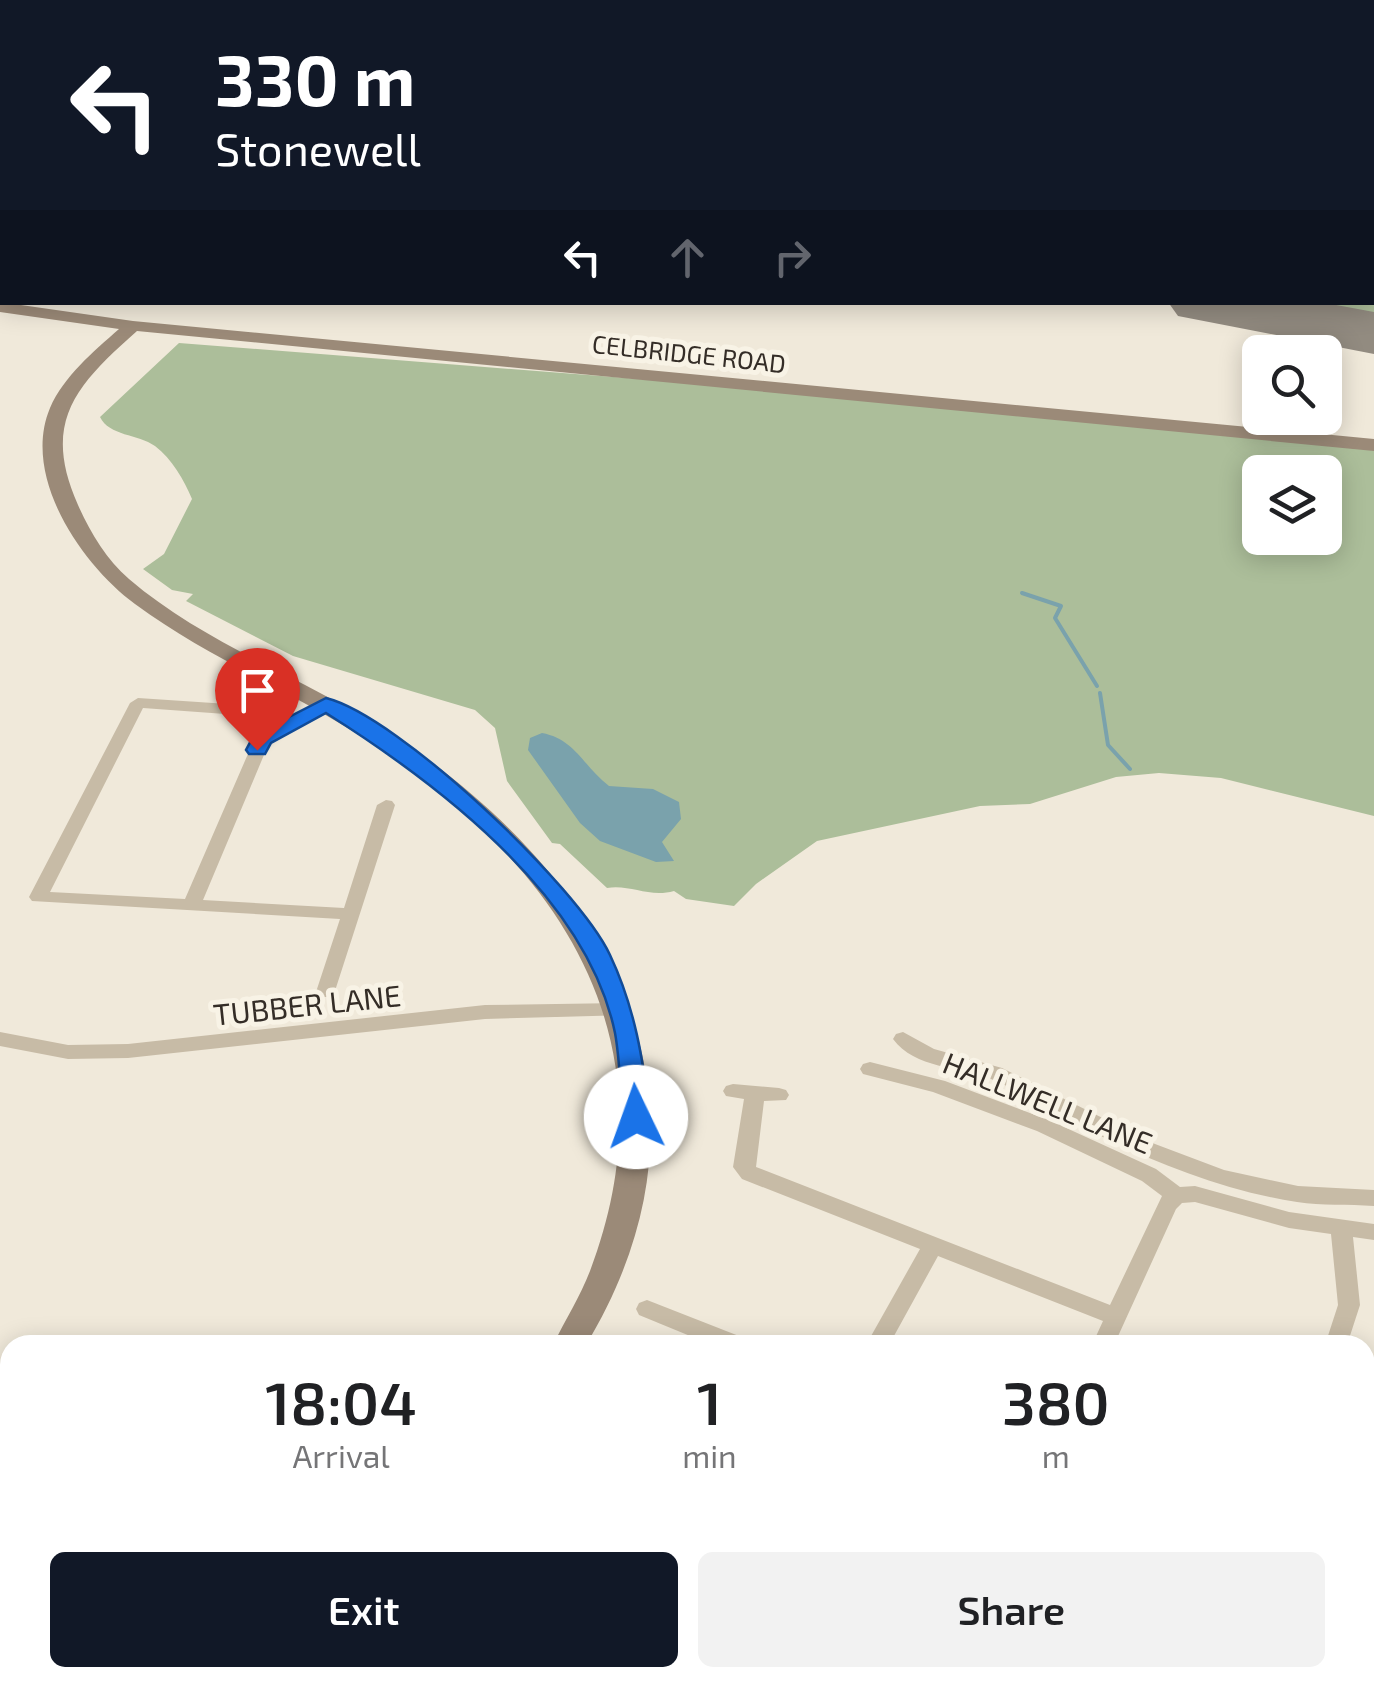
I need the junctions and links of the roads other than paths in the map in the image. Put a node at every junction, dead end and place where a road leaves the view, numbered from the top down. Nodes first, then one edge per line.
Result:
1 (0, 307) edge
2 (134, 326) junction
3 (1374, 445) edge
4 (326, 704) junction
5 (277, 731) junction
6 (386, 804) dead end
7 (192, 905) junction
8 (350, 914) junction
9 (326, 992) dead end
10 (622, 1010) junction
11 (0, 1038) edge
12 (903, 1040) dead end
13 (870, 1069) dead end
14 (779, 1095) dead end
15 (1176, 1195) junction
16 (1374, 1198) edge
17 (1341, 1227) junction
18 (1374, 1232) edge
19 (933, 1246) junction
20 (647, 1309) dead end
21 (1116, 1317) junction
22 (574, 1335) edge
23 (711, 1335) edge
24 (883, 1335) edge
25 (1108, 1335) edge
26 (1339, 1335) edge

1 - 2 street, CELBRIDGE ROAD
2 - 3 street, CELBRIDGE ROAD
2 - 4 street
4 - 5 street
4 - 10 street
5 - 7 street
5 - 7 street
6 - 8 street
7 - 8 street
8 - 9 street
10 - 11 street, TUBBER LANE
10 - 22 street
12 - 16 street
13 - 15 street, HALLWELL LANE
14 - 19 street
15 - 17 street, HALLWELL LANE
15 - 21 street
17 - 18 street, HALLWELL LANE
17 - 26 street
19 - 21 street
19 - 24 street
20 - 23 street
21 - 25 street

